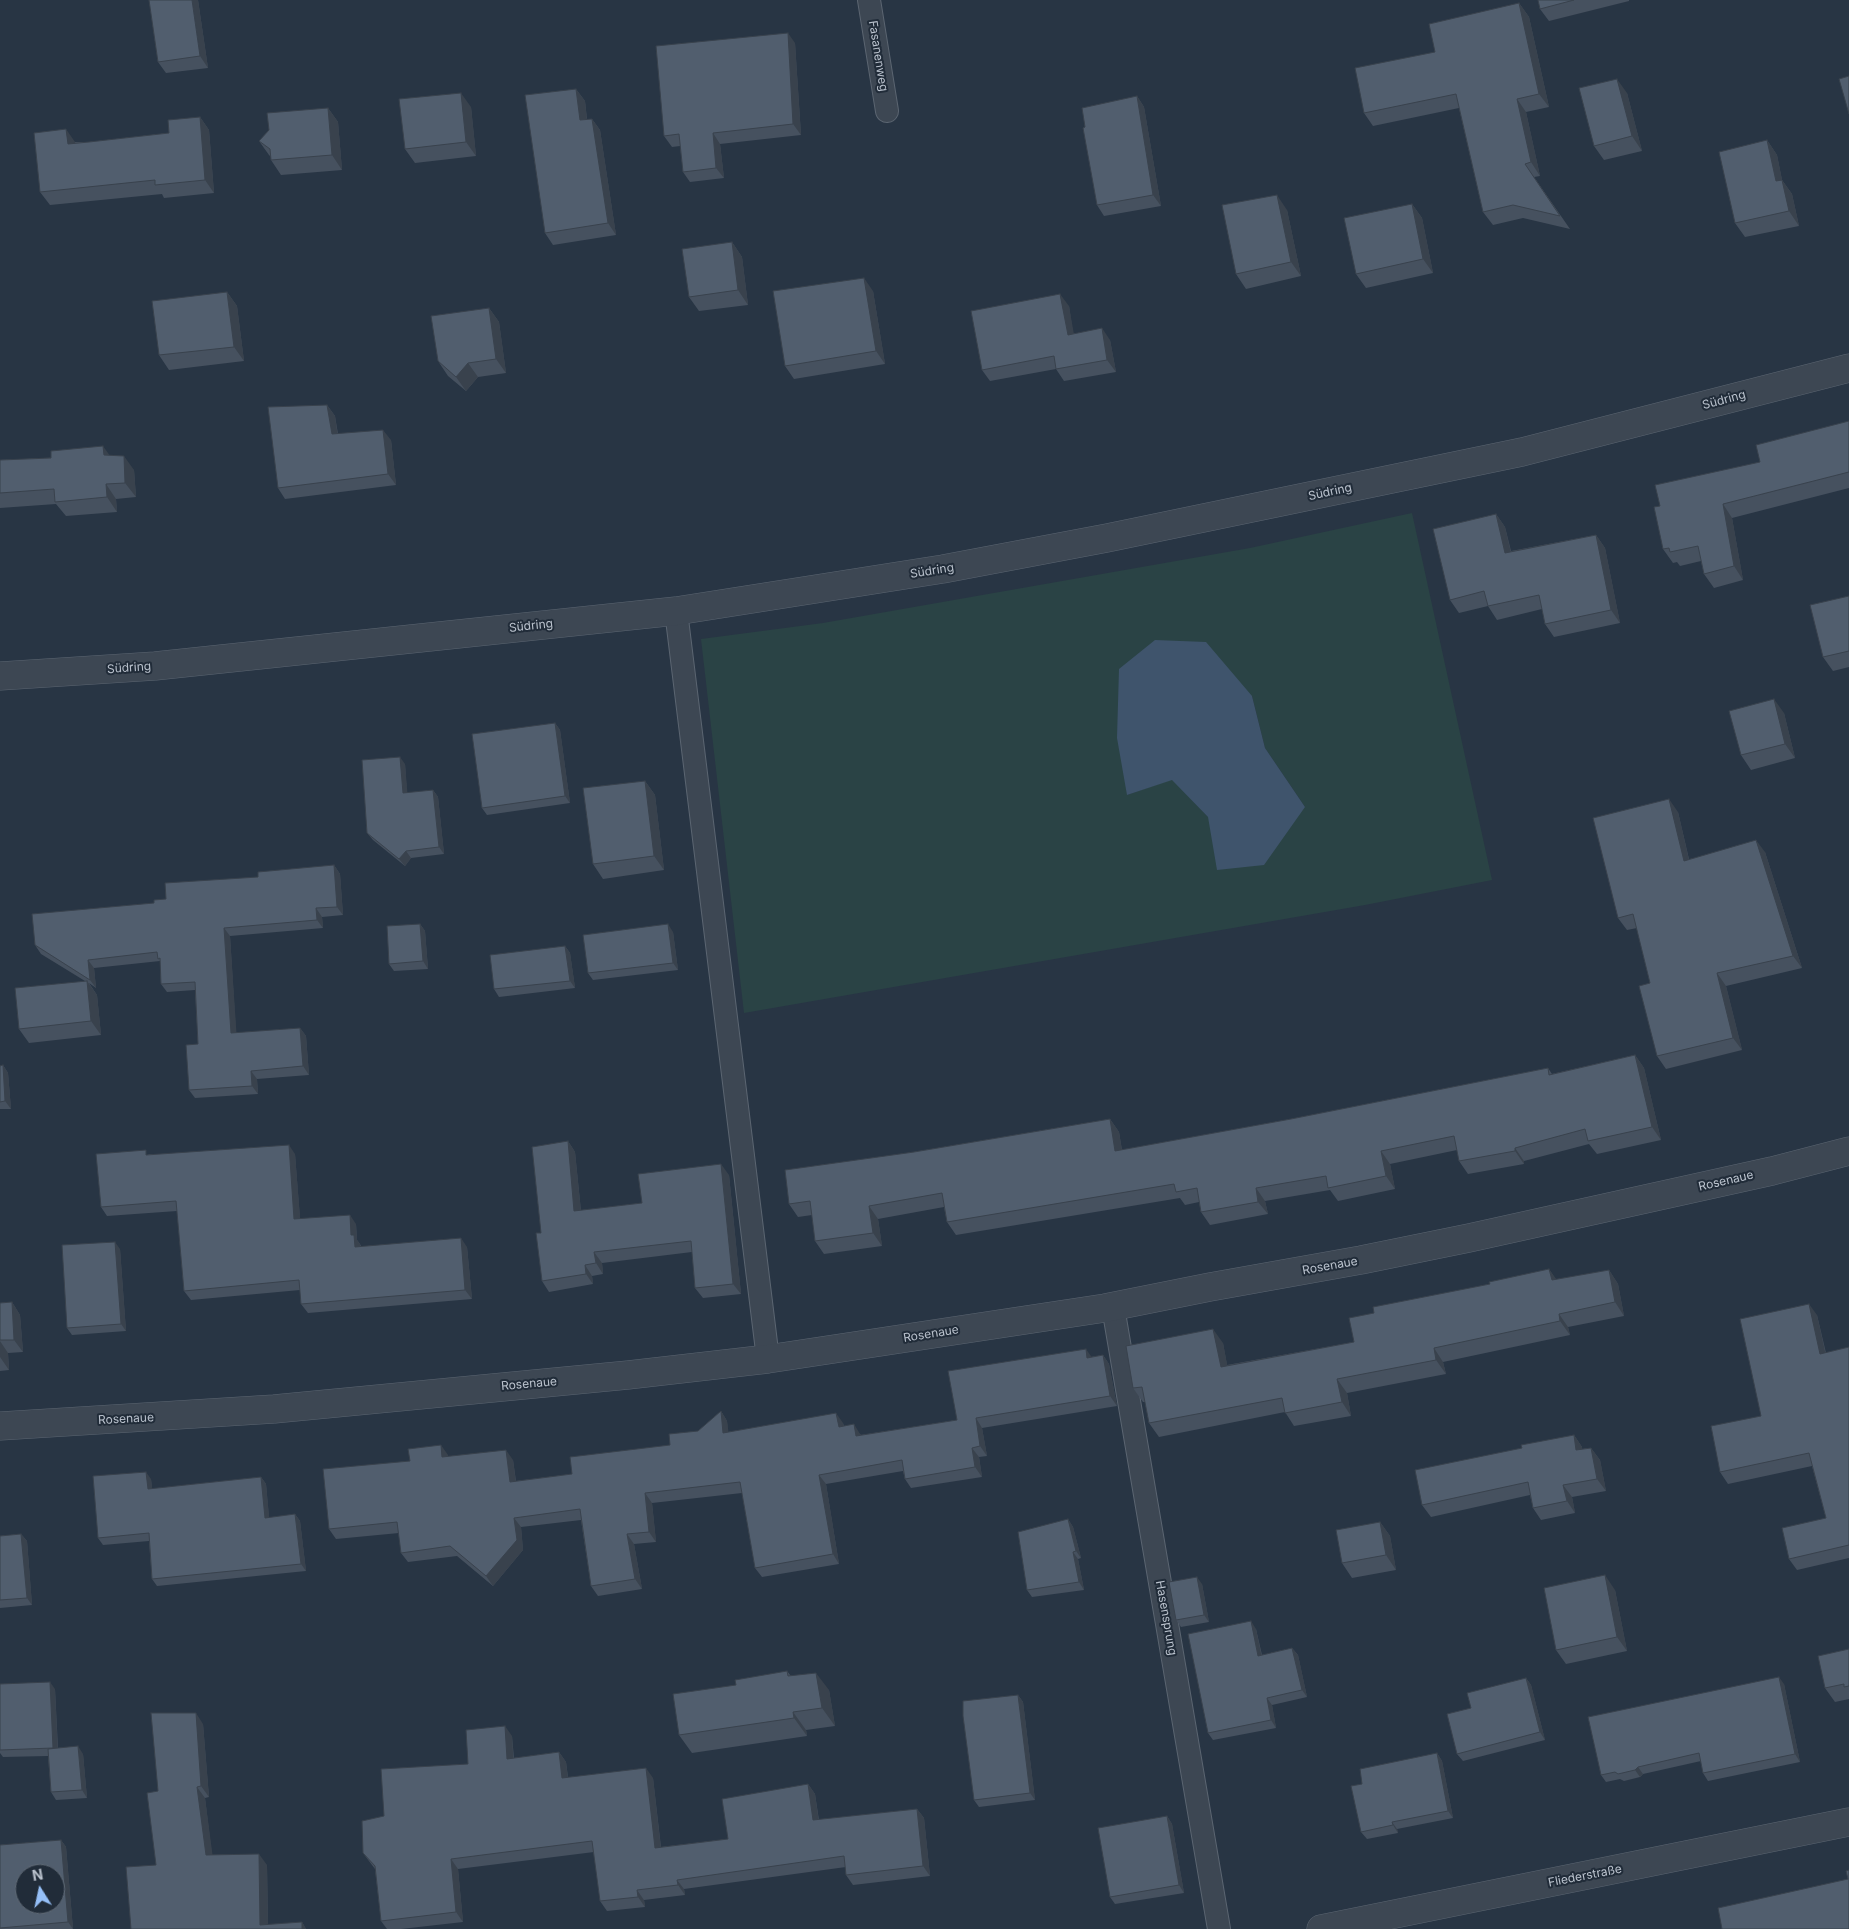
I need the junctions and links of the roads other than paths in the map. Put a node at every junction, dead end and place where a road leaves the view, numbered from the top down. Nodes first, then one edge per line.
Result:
1 (869, 0) edge
2 (887, 111) dead end
3 (1849, 368) edge
4 (676, 611) junction
5 (0, 676) edge
6 (1849, 1151) edge
7 (1113, 1307) junction
8 (768, 1359) junction
9 (0, 1426) edge
10 (1849, 1822) edge
11 (1219, 1929) edge
12 (1321, 1929) edge

1 - 2 lane, Fasanenweg
3 - 4 street, Südring
4 - 5 street, Südring
4 - 8 lane
6 - 7 street, Rosenaue
7 - 8 street, Rosenaue
7 - 11 lane, Hasensprung
8 - 9 street, Rosenaue
10 - 12 street, Fliederstraße

